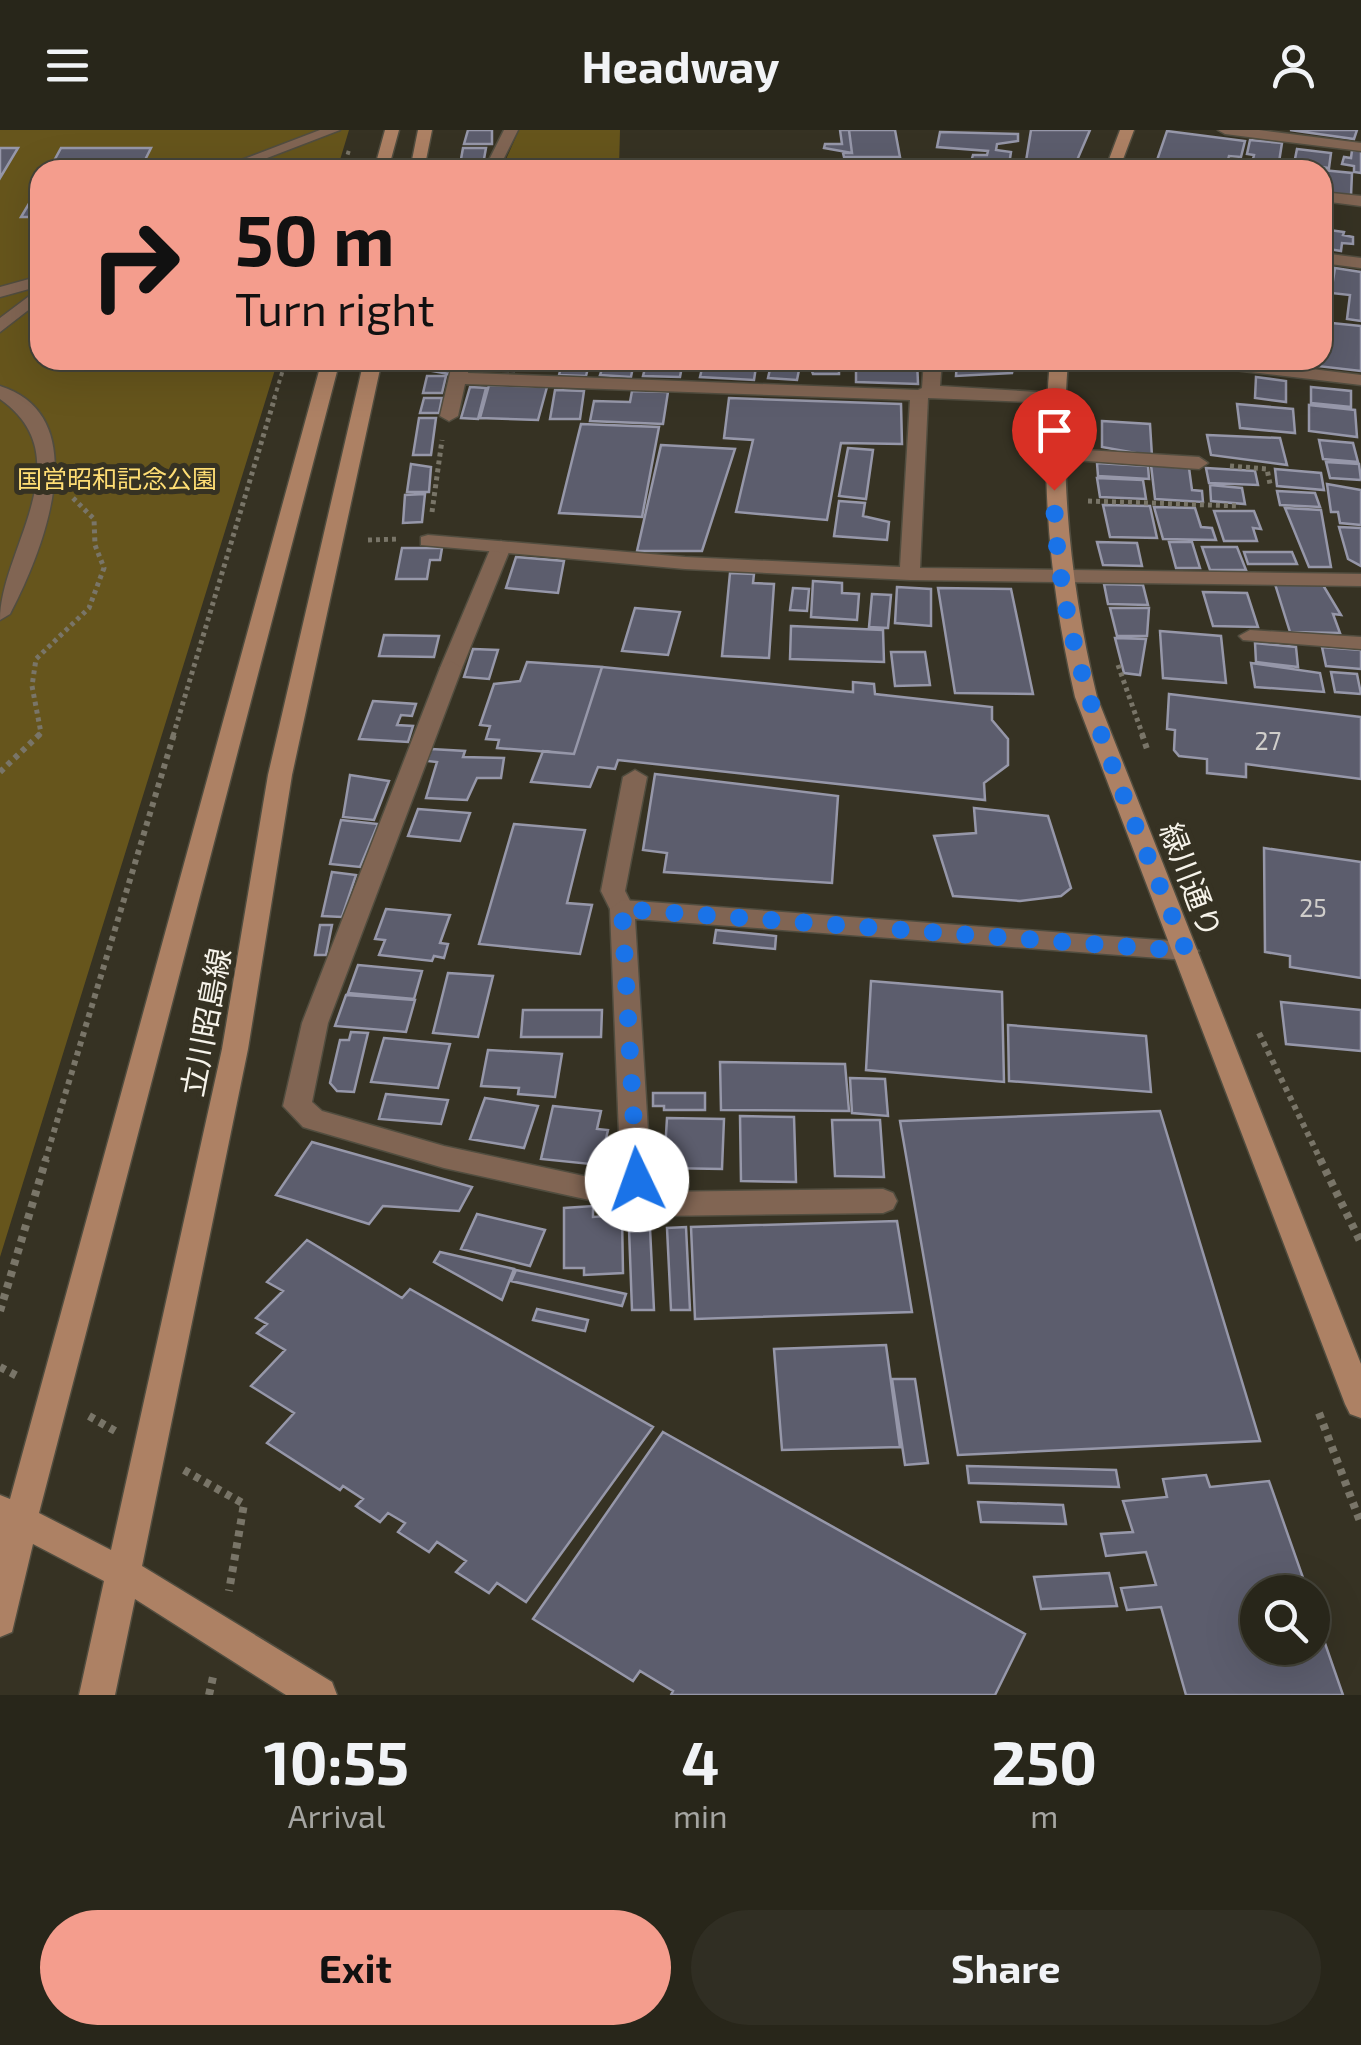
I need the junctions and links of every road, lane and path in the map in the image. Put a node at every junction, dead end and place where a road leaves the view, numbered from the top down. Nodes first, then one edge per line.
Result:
1 (332, 130) edge
2 (392, 130) edge
3 (426, 130) edge
4 (511, 130) edge
5 (1127, 130) edge
6 (1226, 130) edge
7 (1361, 147) edge
8 (250, 160) edge
9 (384, 160) edge
10 (418, 160) edge
11 (496, 160) edge
12 (1116, 160) edge
13 (1332, 197) edge
14 (1361, 201) edge
15 (1332, 259) edge
16 (1361, 263) edge
17 (30, 284) edge
18 (0, 292) edge
19 (30, 302) edge
20 (0, 327) edge
21 (283, 370) edge
22 (328, 370) edge
23 (371, 370) edge
24 (460, 370) edge
25 (479, 370) edge
26 (931, 370) edge
27 (1058, 370) edge
28 (1276, 370) edge
29 (1361, 380) edge
30 (0, 391) edge
31 (925, 393) junction
32 (1056, 398) junction
33 (449, 416) joint
34 (1054, 454) junction
35 (1199, 463) joint
36 (1270, 484) dead end
37 (44, 488) junction
38 (1087, 500) dead end
39 (1240, 506) dead end
40 (332, 540) junction
41 (428, 540) junction
42 (501, 547) junction
43 (910, 574) junction
44 (1059, 575) junction
45 (1361, 580) edge
46 (0, 614) edge
47 (1250, 636) dead end
48 (1361, 643) edge
49 (1113, 652) dead end
50 (1152, 764) dead end
51 (0, 772) edge
52 (634, 778) dead end
53 (622, 909) junction
54 (1186, 951) junction
55 (1258, 1031) dead end
56 (630, 1197) junction
57 (883, 1200) dead end
58 (1361, 1243) edge
59 (0, 1310) edge
60 (1361, 1404) edge
61 (11, 1515) edge
62 (126, 1575) junction
63 (0, 1620) edge
64 (97, 1695) edge
65 (320, 1695) edge

1 - 8 street
2 - 9 main road
3 - 10 main road
4 - 11 street
5 - 12 main road
6 - 7 street
13 - 14 street
15 - 16 street
17 - 18 street
19 - 20 street
21 - 59 path
22 - 61 main road, 立川昭島線
23 - 40 main road, 立川昭島線
24 - 33 street
25 - 31 street
26 - 31 street
27 - 32 main road, 緑川通り
28 - 29 street
30 - 37 street
31 - 32 street
31 - 43 street
32 - 34 main road, 緑川通り
33 - 41 path
34 - 35 street
34 - 44 main road, 緑川通り
35 - 36 path
37 - 46 street
37 - 51 path
38 - 39 path
40 - 41 path
40 - 62 main road, 立川昭島線
41 - 42 street
42 - 43 street
42 - 56 street
43 - 44 street
44 - 45 street
44 - 54 main road, 緑川通り
47 - 48 street
49 - 50 path
52 - 53 street
53 - 54 street
53 - 56 street
54 - 60 main road, 緑川通り
55 - 58 path
56 - 57 street
61 - 62 main road
61 - 63 main road, 立川昭島線
62 - 64 main road, 立川昭島線
62 - 65 main road

